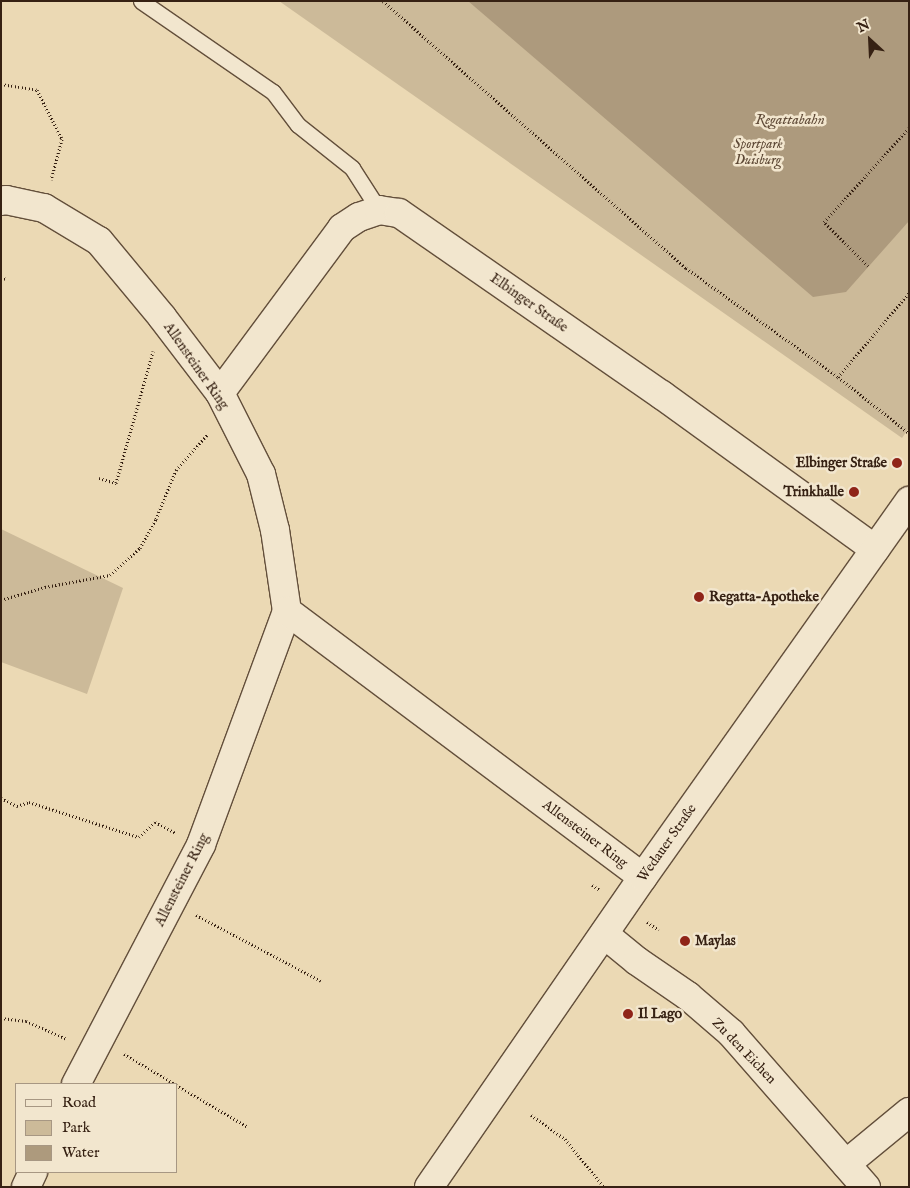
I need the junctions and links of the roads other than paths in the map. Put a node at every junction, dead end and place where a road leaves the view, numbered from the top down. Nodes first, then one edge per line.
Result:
1 (141, 1) edge
2 (1, 201) edge
3 (379, 210) junction
4 (220, 393) junction
5 (909, 500) edge
6 (875, 549) junction
7 (287, 611) junction
8 (643, 877) junction
9 (604, 934) junction
10 (77, 1083) edge
11 (909, 1112) edge
12 (846, 1164) junction
13 (33, 1173) edge
14 (26, 1187) edge
15 (429, 1187) edge
16 (866, 1187) edge

1 - 3 lane
2 - 4 street, Allensteiner Ring
3 - 4 street
3 - 6 street, Elbinger Straße
4 - 7 street, Allensteiner Ring
5 - 6 street, Wedauer Straße
6 - 8 street, Wedauer Straße
7 - 8 street, Allensteiner Ring
7 - 10 street, Allensteiner Ring
8 - 9 street, Wedauer Straße
9 - 12 street, Zu den Eichen
9 - 15 street, Wedauer Straße
11 - 12 street
12 - 16 street, Zu den Eichen
13 - 14 street

